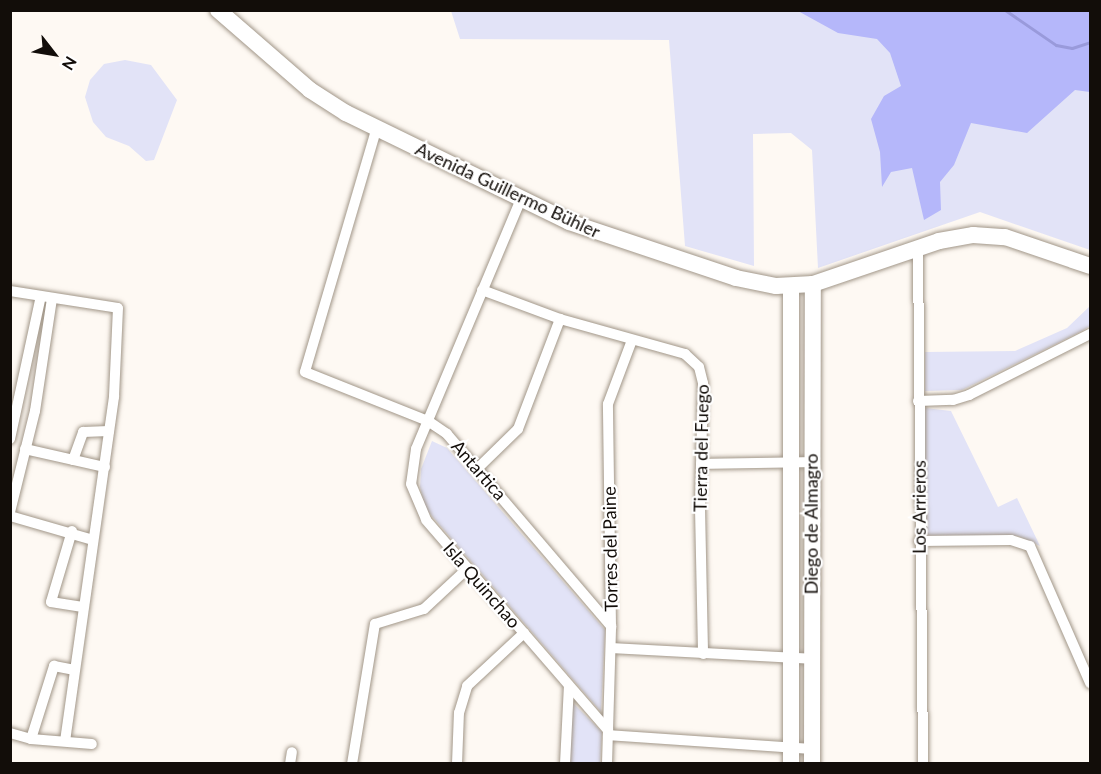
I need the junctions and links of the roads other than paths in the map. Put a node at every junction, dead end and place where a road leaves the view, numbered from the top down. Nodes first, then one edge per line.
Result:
1 (218, 10) edge
2 (377, 127) junction
3 (521, 199) junction
4 (918, 250) junction
5 (1090, 266) edge
6 (813, 284) junction
7 (791, 287) junction
8 (482, 290) junction
9 (10, 291) edge
10 (47, 297) junction
11 (560, 319) junction
12 (1090, 334) edge
13 (632, 340) junction
14 (918, 401) junction
15 (428, 421) junction
16 (109, 431) junction
17 (10, 439) edge
18 (25, 449) junction
19 (73, 460) junction
20 (789, 462) junction
21 (812, 462) junction
22 (701, 464) junction
23 (105, 467) junction
24 (478, 468) junction
25 (10, 514) edge
26 (72, 531) junction
27 (93, 540) junction
28 (919, 541) junction
29 (468, 568) junction
30 (83, 607) junction
31 (611, 626) junction
32 (524, 633) junction
33 (611, 648) junction
34 (703, 654) junction
35 (789, 659) junction
36 (811, 659) junction
37 (75, 670) junction
38 (1090, 683) edge
39 (569, 686) junction
40 (608, 732) junction
41 (10, 733) edge
42 (31, 739) junction
43 (65, 741) junction
44 (92, 744) dead end
45 (292, 752) dead end
46 (790, 756) edge
47 (812, 756) edge
48 (290, 764) edge
49 (352, 764) edge
50 (457, 764) edge
51 (565, 764) edge
52 (607, 764) edge
53 (923, 764) edge

1 - 2 main road, Avenida Guillermo Bühler
2 - 3 main road, Avenida Guillermo Bühler
2 - 15 street, Antartica
3 - 7 main road, Avenida Guillermo Bühler
3 - 8 street, Isla Quinchao
4 - 5 main road, Avenida Guillermo Bühler
4 - 6 main road, Avenida Guillermo Bühler
4 - 14 street, Los Arrieros
6 - 7 main road, Avenida Guillermo Bühler
6 - 21 main road, Diego de Almagro
7 - 20 main road, Diego de Almagro
8 - 11 street, Tierra del Fuego
8 - 15 street, Isla Quinchao
9 - 10 street
10 - 16 street
10 - 17 street
10 - 18 street
11 - 13 street, Tierra del Fuego
11 - 24 street
12 - 14 street
13 - 22 street, Tierra del Fuego
13 - 31 street, Torres del Paine
14 - 28 street, Los Arrieros
15 - 24 street, Antartica
15 - 29 street, Isla Quinchao
16 - 19 street
16 - 23 street
18 - 19 street
18 - 25 street
19 - 23 street
20 - 21 street
20 - 22 street
20 - 35 main road, Diego de Almagro
21 - 36 main road, Diego de Almagro
22 - 34 street, Tierra del Fuego
23 - 27 street
24 - 31 street, Antartica
25 - 26 street
26 - 27 street
26 - 30 street
27 - 30 street
28 - 38 street
28 - 53 street, Los Arrieros
29 - 32 street, Isla Quinchao
29 - 49 street
30 - 37 street
31 - 33 street, Torres del Paine
32 - 39 street, Isla Quinchao
32 - 50 street
33 - 34 street
33 - 40 street, Torres del Paine
34 - 35 street
35 - 36 street
35 - 46 main road, Diego de Almagro
36 - 47 main road, Diego de Almagro
37 - 42 street
37 - 43 street
39 - 40 street, Isla Quinchao
39 - 51 street
40 - 46 street
40 - 52 street, Torres del Paine
41 - 42 street
42 - 43 street
43 - 44 street
45 - 48 street
46 - 47 street

